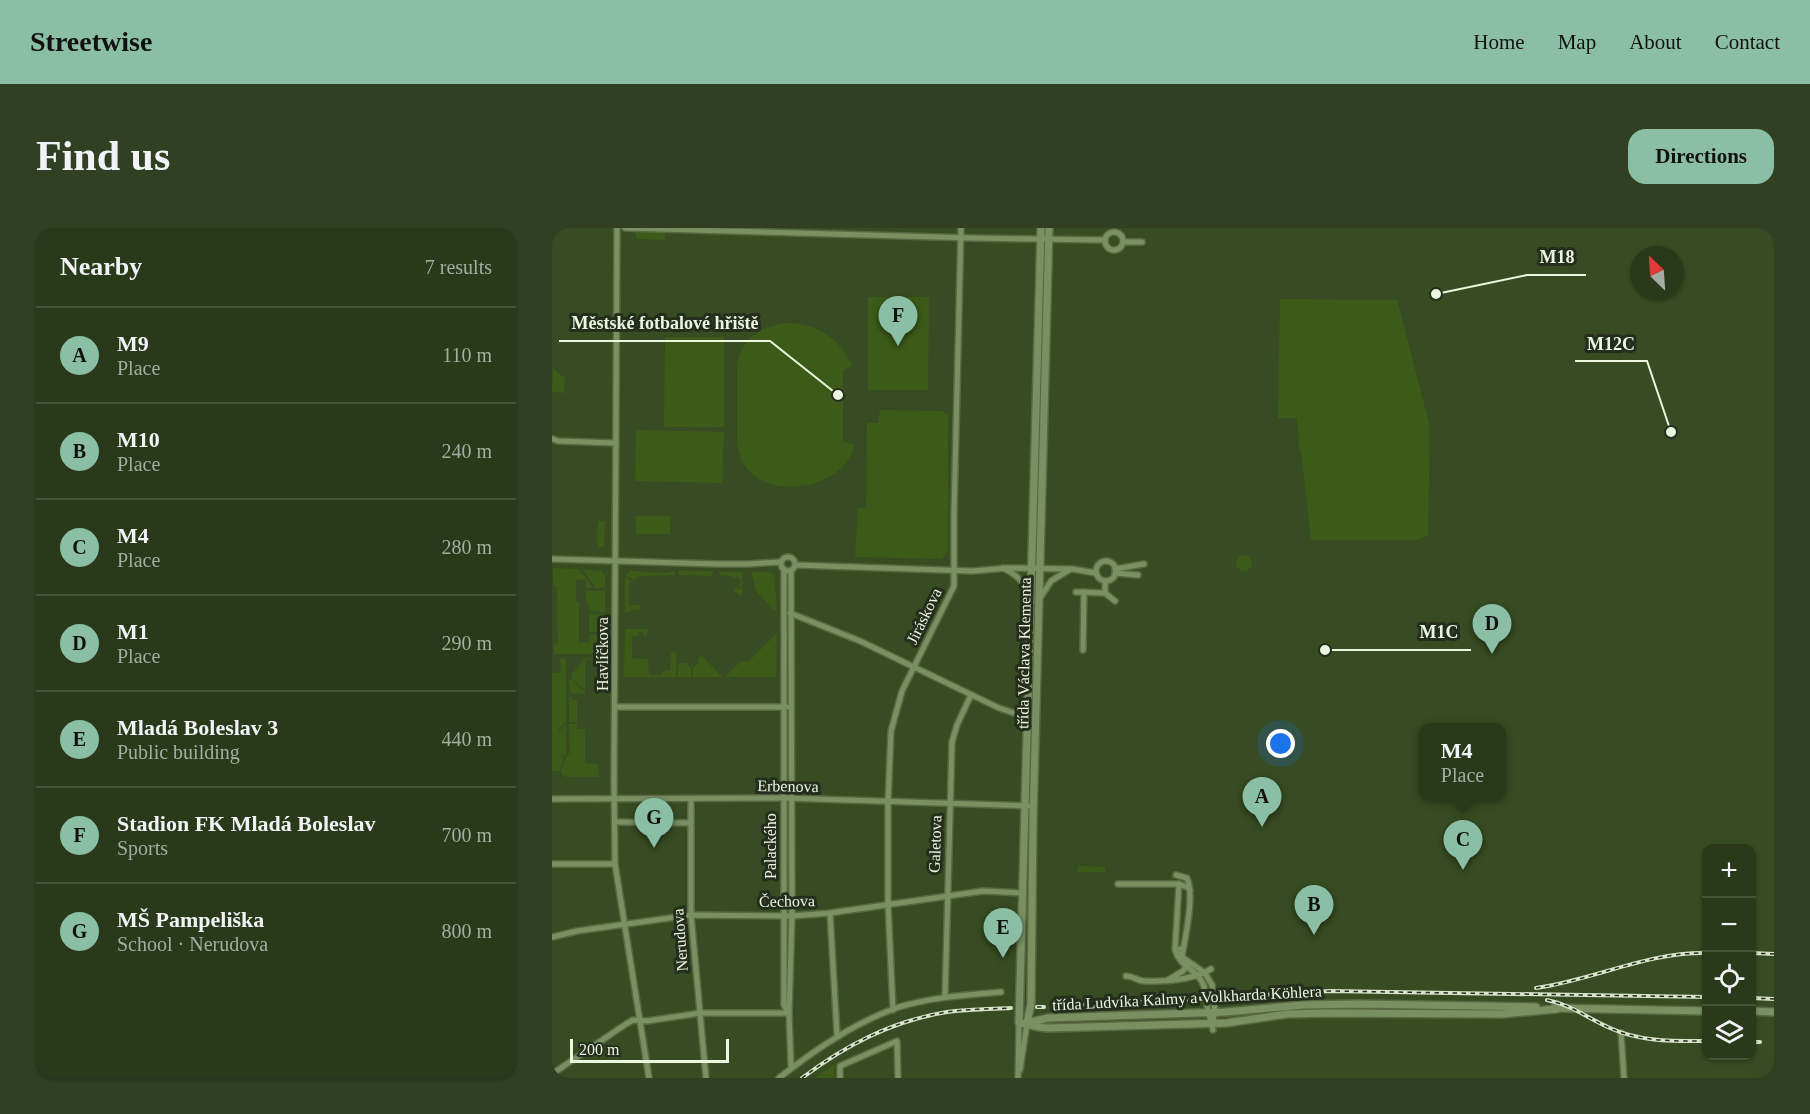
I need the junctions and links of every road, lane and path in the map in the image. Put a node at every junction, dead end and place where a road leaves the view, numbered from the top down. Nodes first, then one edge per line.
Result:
1 (617, 228) edge
2 (625, 228) edge
3 (961, 228) edge
4 (1041, 228) edge
5 (1049, 228) edge
6 (961, 238) junction
7 (1040, 238) junction
8 (1049, 238) junction
9 (1105, 240) junction
10 (1123, 242) junction
11 (1142, 242) dead end
12 (554, 441) edge
13 (616, 443) junction
14 (552, 559) edge
15 (616, 561) junction
16 (781, 562) junction
17 (1144, 564) dead end
18 (793, 568) junction
19 (1001, 568) junction
20 (1035, 568) junction
21 (1072, 569) junction
22 (784, 570) junction
23 (954, 570) junction
24 (1115, 571) junction
25 (1096, 573) junction
26 (1138, 574) dead end
27 (1105, 581) junction
28 (1076, 592) dead end
29 (1084, 592) junction
30 (1105, 593) junction
31 (1030, 601) junction
32 (1115, 601) dead end
33 (1039, 602) junction
34 (788, 613) junction
35 (616, 616) junction
36 (623, 616) dead end
37 (1083, 650) dead end
38 (914, 667) junction
39 (971, 695) junction
40 (615, 707) junction
41 (784, 707) junction
42 (791, 707) junction
43 (1027, 714) junction
44 (784, 798) junction
45 (792, 798) junction
46 (552, 799) edge
47 (615, 799) junction
48 (691, 799) junction
49 (888, 802) junction
50 (950, 803) junction
51 (1024, 805) junction
52 (1033, 806) junction
53 (615, 822) junction
54 (691, 823) junction
55 (783, 859) junction
56 (792, 860) junction
57 (552, 864) edge
58 (615, 864) junction
59 (1176, 875) dead end
60 (1118, 884) dead end
61 (1179, 884) junction
62 (1190, 890) junction
63 (1022, 892) junction
64 (947, 896) junction
65 (888, 904) junction
66 (830, 913) junction
67 (691, 915) junction
68 (783, 915) junction
69 (792, 916) junction
70 (624, 925) junction
71 (552, 937) edge
72 (1180, 948) dead end
73 (1182, 957) junction
74 (1187, 964) junction
75 (1211, 969) dead end
76 (1204, 973) junction
77 (1197, 974) junction
78 (1126, 976) dead end
79 (1167, 981) junction
80 (1000, 992) dead end
81 (945, 997) junction
82 (1031, 1004) junction
83 (1557, 1009) junction
84 (893, 1010) junction
85 (1702, 1011) edge
86 (1756, 1011) edge
87 (1211, 1012) junction
88 (1774, 1012) edge
89 (700, 1013) junction
90 (789, 1013) junction
91 (1048, 1018) junction
92 (640, 1021) junction
93 (1023, 1023) junction
94 (1213, 1026) junction
95 (1621, 1032) dead end
96 (839, 1036) junction
97 (792, 1068) junction
98 (552, 1074) edge
99 (649, 1078) edge
100 (706, 1078) edge
101 (779, 1078) edge
102 (840, 1078) edge
103 (898, 1078) edge
104 (1018, 1078) edge
105 (1624, 1078) edge

1 - 13 street, Havlíčkova
2 - 6 street
3 - 6 street, Jiráskova
4 - 7 street, třída Václava Klementa
5 - 8 street, třída Václava Klementa
6 - 7 street
6 - 23 street, Jiráskova
7 - 8 street
7 - 20 street, třída Václava Klementa
8 - 9 street
8 - 20 street, třída Václava Klementa
9 - 10 street
9 - 10 street
10 - 11 street
12 - 13 street
13 - 15 street, Havlíčkova
14 - 15 street
15 - 16 street
15 - 35 street, Havlíčkova
16 - 18 street
16 - 22 street
17 - 24 street
18 - 22 street
18 - 23 street
18 - 34 street, Palackého
19 - 20 street
19 - 23 street
19 - 31 street
20 - 21 street
20 - 31 street, třída Václava Klementa
20 - 33 street, třída Václava Klementa
21 - 25 street
21 - 33 street
22 - 34 street, Palackého
23 - 38 street, Jiráskova
24 - 25 street
24 - 26 street
24 - 27 street
25 - 27 street
27 - 30 street
28 - 29 street
29 - 30 street
29 - 37 street
30 - 32 street
31 - 43 street, třída Václava Klementa
33 - 52 street, třída Václava Klementa
34 - 38 street
34 - 41 street, Palackého
34 - 42 street, Palackého
35 - 36 street
35 - 40 street, Havlíčkova
38 - 39 street
38 - 49 street, Jiráskova
39 - 43 street
39 - 50 street, Galetova
40 - 41 street
40 - 47 street, Havlíčkova
41 - 42 street
41 - 44 street, Palackého
42 - 45 street, Palackého
43 - 51 street, třída Václava Klementa
44 - 45 street, Erbenova
44 - 48 street, Erbenova
44 - 55 street, Palackého
45 - 49 street, Erbenova
45 - 56 street, Palackého
46 - 47 street, Erbenova
47 - 48 street, Erbenova
47 - 53 street, Havlíčkova
48 - 54 street, Nerudova
49 - 50 street, Erbenova
49 - 65 street, Jiráskova
50 - 51 street, Erbenova
50 - 64 street, Galetova
51 - 52 street, Erbenova
51 - 63 street, třída Václava Klementa
52 - 82 street, třída Václava Klementa
53 - 54 street
53 - 58 street, Havlíčkova
54 - 67 street, Nerudova
55 - 56 street
55 - 68 street, Palackého
56 - 69 street, Palackého
57 - 58 street
58 - 70 street, Havlíčkova
59 - 62 street
60 - 61 street
61 - 62 street
61 - 74 street
62 - 73 street
63 - 64 street, Čechova
63 - 93 street, třída Václava Klementa
64 - 65 street, Čechova
64 - 81 street, Galetova
65 - 66 street, Čechova
65 - 84 street, Jiráskova
66 - 69 street, Čechova
66 - 96 street
67 - 68 street, Čechova
67 - 70 street, Čechova
67 - 89 street, Nerudova
68 - 69 street, Čechova
68 - 90 street, Palackého
69 - 90 street, Palackého
70 - 71 street, Čechova
70 - 92 street, Havlíčkova
72 - 73 street
73 - 74 street
74 - 76 street
74 - 77 street
74 - 79 street
75 - 76 street
76 - 77 street
76 - 87 street, bridge
77 - 79 street
77 - 87 street, bridge
78 - 79 street
80 - 81 street
81 - 84 street
82 - 91 street
82 - 93 street, třída Václava Klementa
83 - 85 street, třída Ludvíka Kalmy a Volkharda Köhlera
83 - 87 street, třída Ludvíka Kalmy a Volkharda Köhlera
83 - 94 street, třída Ludvíka Kalmy a Volkharda Köhlera
84 - 96 street
86 - 88 street
87 - 91 street, třída Ludvíka Kalmy a Volkharda Köhlera
87 - 94 street
89 - 90 street
89 - 92 street
89 - 100 street, Nerudova
90 - 97 street, Palackého
91 - 93 street, třída Ludvíka Kalmy a Volkharda Köhlera
92 - 98 street
92 - 99 street, Havlíčkova
93 - 94 street, třída Ludvíka Kalmy a Volkharda Köhlera
93 - 104 street, třída Václava Klementa
95 - 105 street
96 - 97 street
97 - 101 street
102 - 103 street

